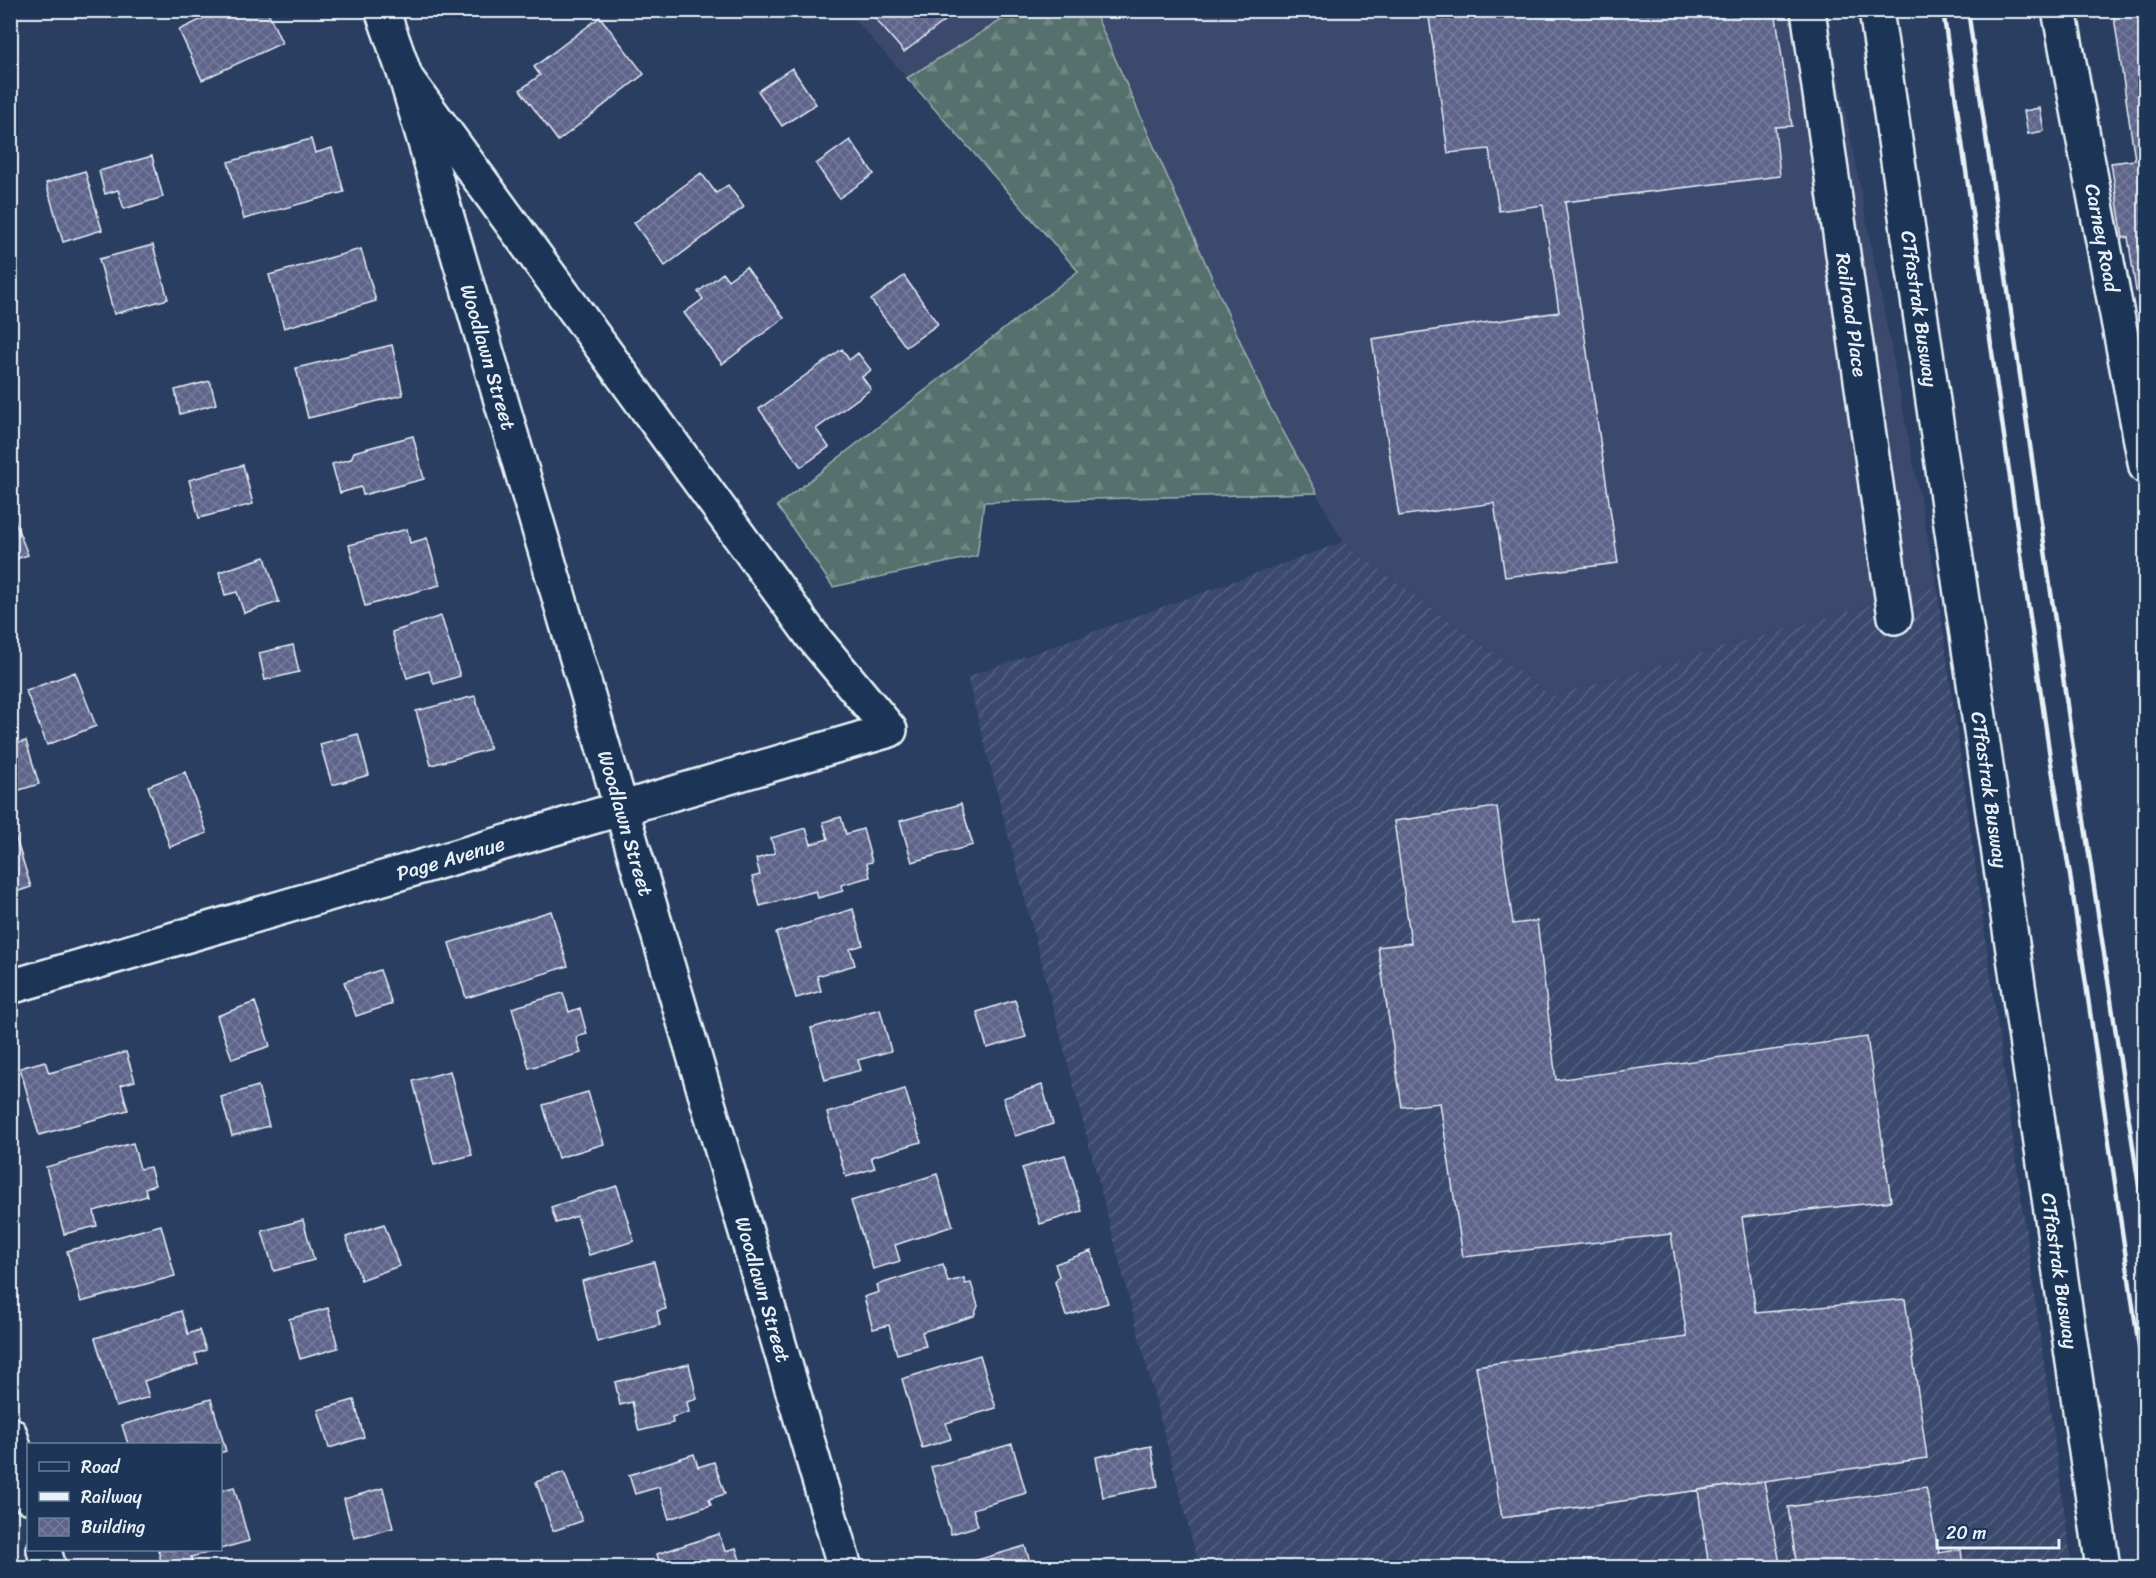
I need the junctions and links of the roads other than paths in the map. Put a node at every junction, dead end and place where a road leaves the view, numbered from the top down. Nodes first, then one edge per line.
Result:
1 (382, 10) edge
2 (1808, 10) edge
3 (1876, 10) edge
4 (2059, 10) edge
5 (406, 78) junction
6 (2145, 466) edge
7 (1895, 617) dead end
8 (890, 730) joint
9 (622, 808) junction
10 (10, 987) edge
11 (10, 1434) edge
12 (27, 1493) edge
13 (44, 1551) edge
14 (49, 1568) edge
15 (844, 1568) edge
16 (2103, 1568) edge

1 - 5 street, Woodlawn Street
2 - 7 street, Railroad Place
3 - 16 street, CTfastrak Busway
4 - 6 street, Carney Road
5 - 8 street, Woodlawn Street
5 - 9 street, Woodlawn Street
8 - 9 street, Page Avenue
9 - 10 street, Page Avenue
9 - 15 street, Woodlawn Street
11 - 12 street
13 - 14 street

